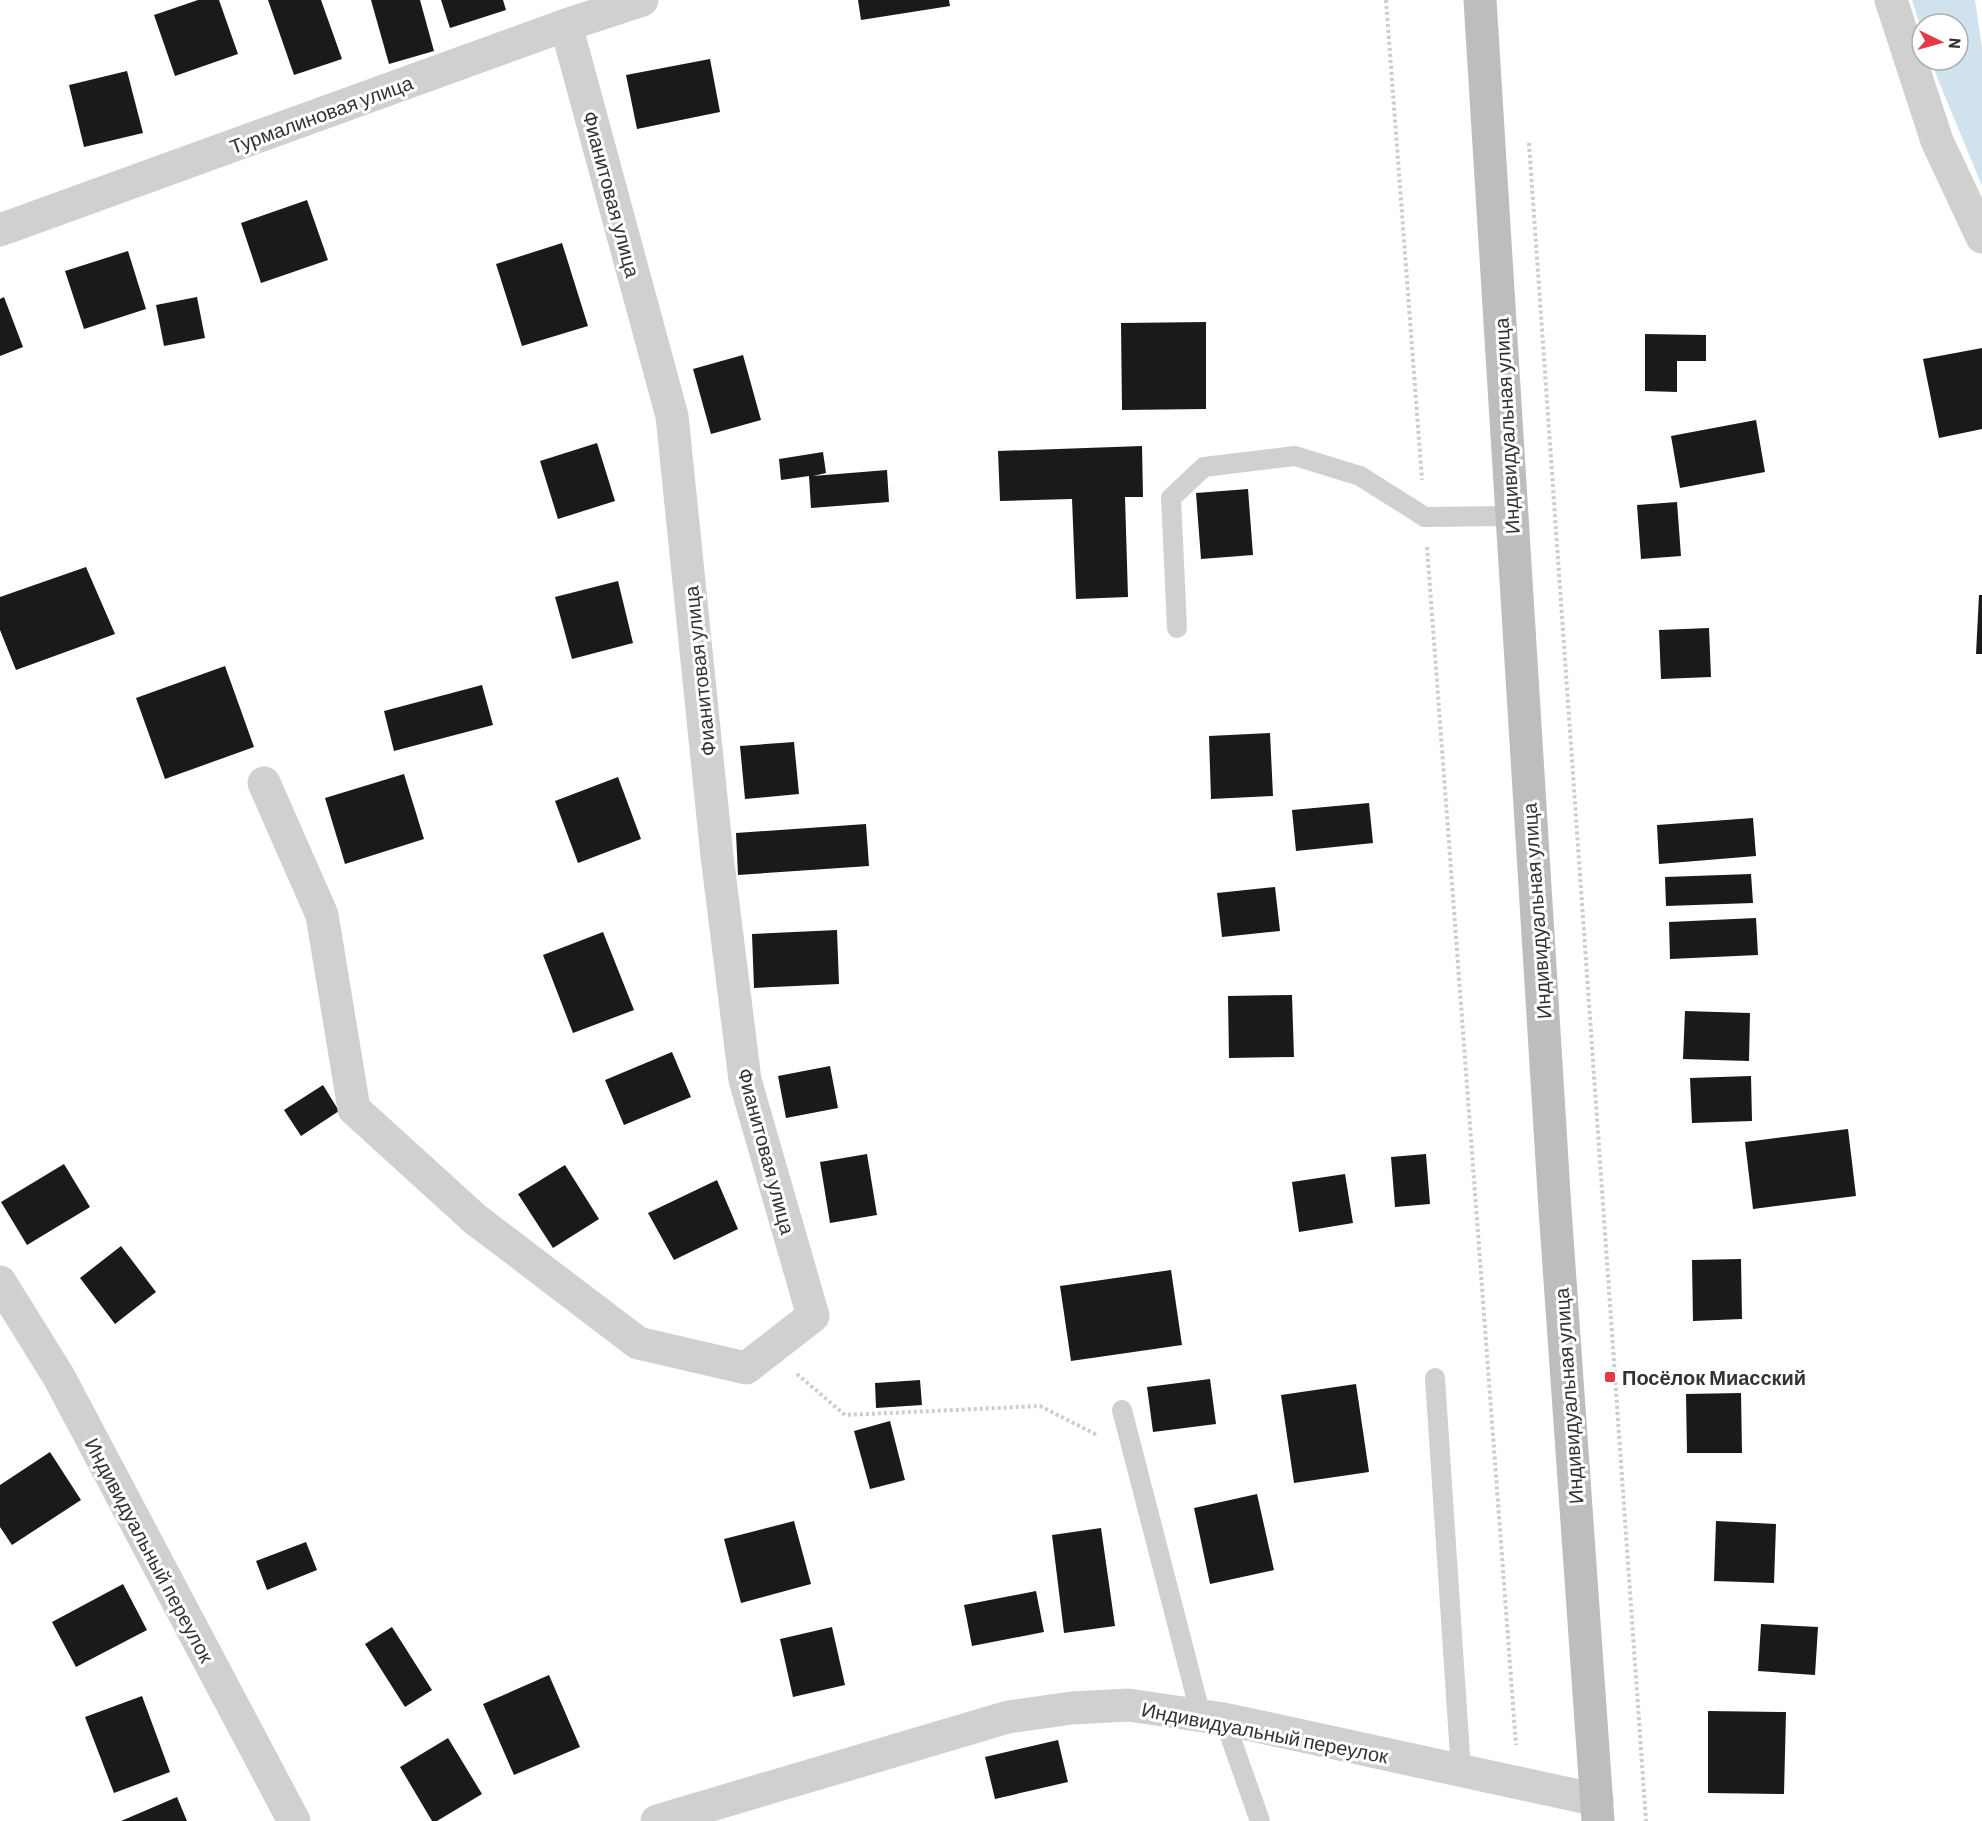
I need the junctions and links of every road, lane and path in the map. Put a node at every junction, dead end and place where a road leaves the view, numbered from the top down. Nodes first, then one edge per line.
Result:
1 (642, 0) edge
2 (1386, 0) edge
3 (1480, 0) edge
4 (1891, 0) edge
5 (566, 26) junction
6 (1529, 143) dead end
7 (0, 230) edge
8 (1982, 237) edge
9 (1511, 516) junction
10 (1425, 517) junction
11 (1177, 628) dead end
12 (264, 783) dead end
13 (0, 1282) edge
14 (769, 1350) junction
15 (1435, 1378) dead end
16 (1122, 1410) dead end
17 (1133, 1455) junction
18 (1212, 1718) junction
19 (1461, 1771) junction
20 (1519, 1784) junction
21 (1597, 1810) edge
22 (294, 1821) edge
23 (657, 1821) edge
24 (1260, 1821) edge
25 (1646, 1821) edge

1 - 5 street, Турмалиновая улица
2 - 10 path
3 - 9 main road, Индивидуальная улица
4 - 8 street
5 - 7 street, Турмалиновая улица
5 - 14 street, Фианитовая улица
6 - 25 path
9 - 10 lane
9 - 21 main road, Индивидуальная улица
10 - 11 lane
10 - 20 path
12 - 14 street, Фианитовая улица
13 - 22 street, Индивидуальный переулок
14 - 17 path
15 - 19 lane
16 - 17 lane
17 - 18 lane
18 - 19 street, Индивидуальный переулок
18 - 23 street, Индивидуальный переулок
18 - 24 lane
19 - 20 street, Индивидуальный переулок
20 - 21 street, Индивидуальный переулок

